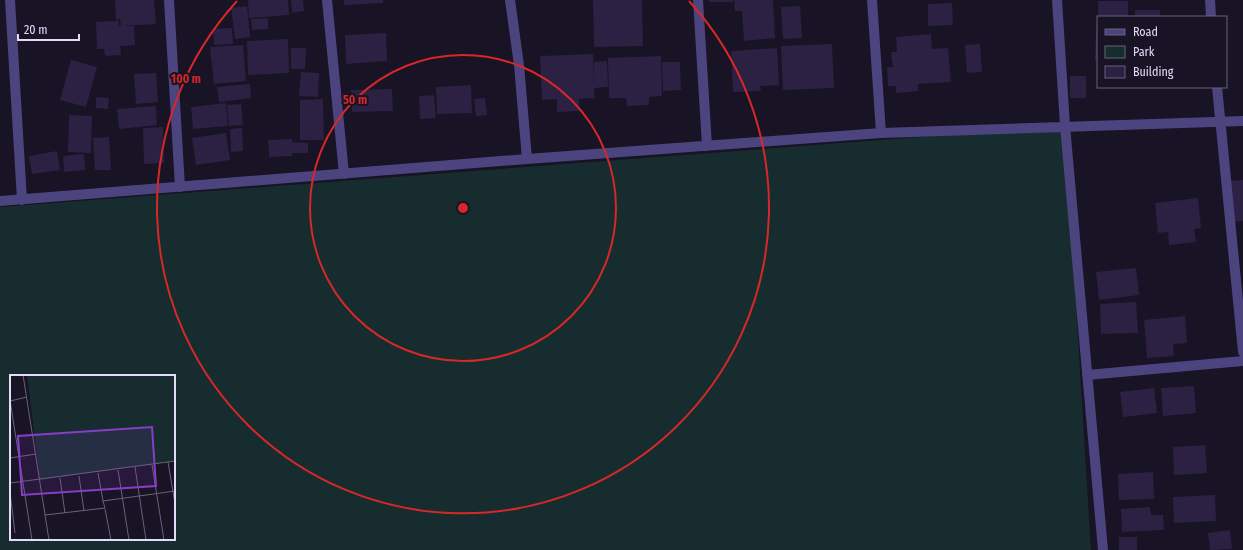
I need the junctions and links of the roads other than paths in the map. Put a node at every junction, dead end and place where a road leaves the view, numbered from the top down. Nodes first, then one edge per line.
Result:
1 (10, 0) edge
2 (169, 0) edge
3 (327, 0) edge
4 (510, 0) edge
5 (698, 0) edge
6 (872, 0) edge
7 (1057, 0) edge
8 (1210, 0) edge
9 (1211, 16) edge
10 (1217, 88) edge
11 (1243, 121) edge
12 (1219, 122) junction
13 (1065, 126) junction
14 (881, 133) junction
15 (707, 146) junction
16 (527, 159) junction
17 (344, 174) junction
18 (180, 187) junction
19 (22, 200) junction
20 (0, 201) edge
21 (1243, 352) edge
22 (1243, 361) edge
23 (1087, 376) junction
24 (1103, 550) edge

1 - 19 street
2 - 18 street
3 - 17 street
4 - 16 street
5 - 15 street
6 - 14 street
7 - 13 street
8 - 9 street
10 - 12 street
11 - 12 street
12 - 13 street
12 - 21 street
13 - 14 street
13 - 23 street
14 - 15 street
15 - 16 street
16 - 17 street
17 - 18 street
18 - 19 street
19 - 20 street
22 - 23 street
23 - 24 street

